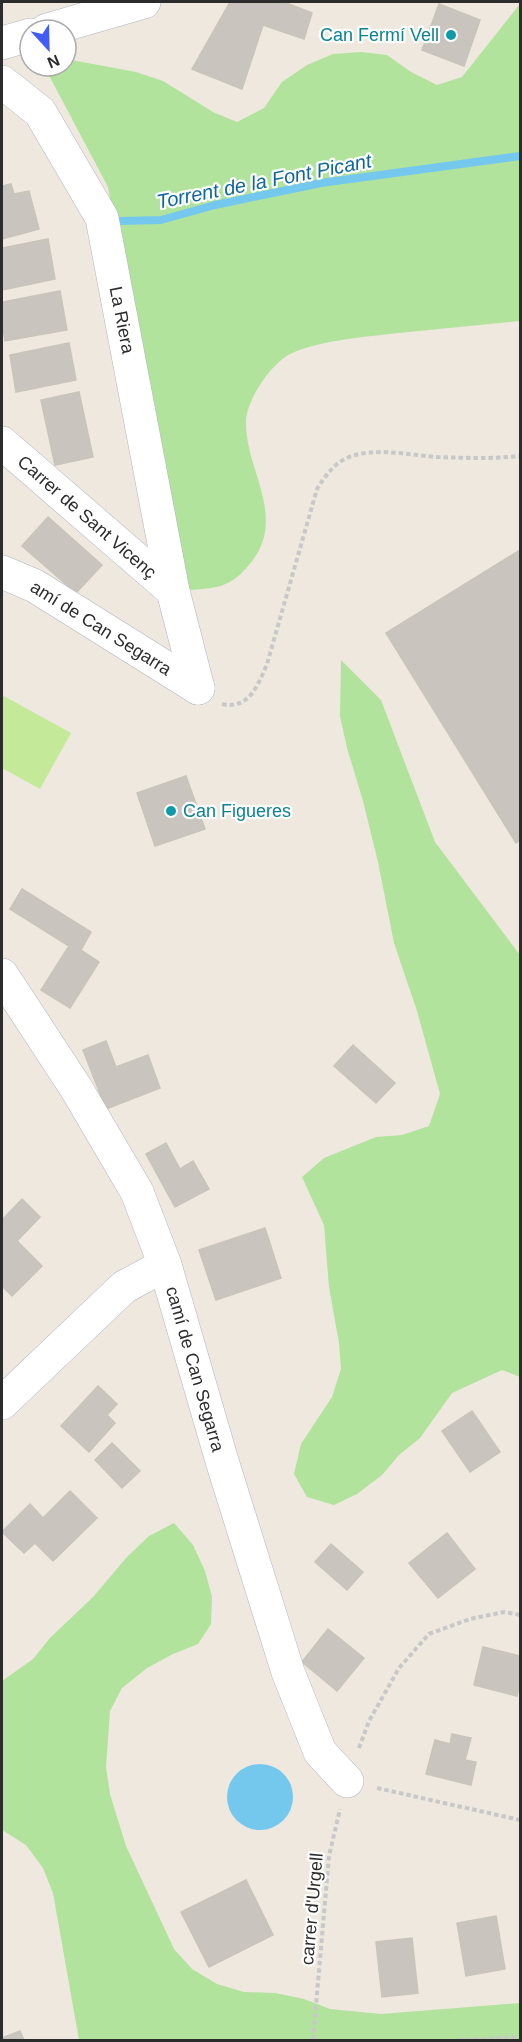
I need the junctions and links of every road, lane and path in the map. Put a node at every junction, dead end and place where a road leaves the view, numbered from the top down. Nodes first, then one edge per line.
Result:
1 (144, 2) edge
2 (78, 21) edge
3 (18, 38) edge
4 (2, 43) edge
5 (2, 82) edge
6 (2, 443) edge
7 (520, 456) edge
8 (2, 572) edge
9 (173, 591) junction
10 (198, 688) junction
11 (2, 975) edge
12 (165, 1265) junction
13 (2, 1403) edge
14 (520, 1615) edge
15 (347, 1781) junction
16 (520, 1820) edge
17 (520, 2037) edge
18 (313, 2040) edge
19 (459, 2040) edge

1 - 2 street
3 - 4 street
5 - 9 street, La Riera
6 - 9 street, Carrer de Sant Vicenç
7 - 10 path
8 - 10 street, amí de Can Segarra
9 - 10 street, La Riera
11 - 12 street, camí de Can Segarra
12 - 13 street
12 - 15 street, camí de Can Segarra
14 - 15 path, carrer d'Urgell
15 - 16 path
15 - 18 path, carrer d'Urgell
17 - 19 path

